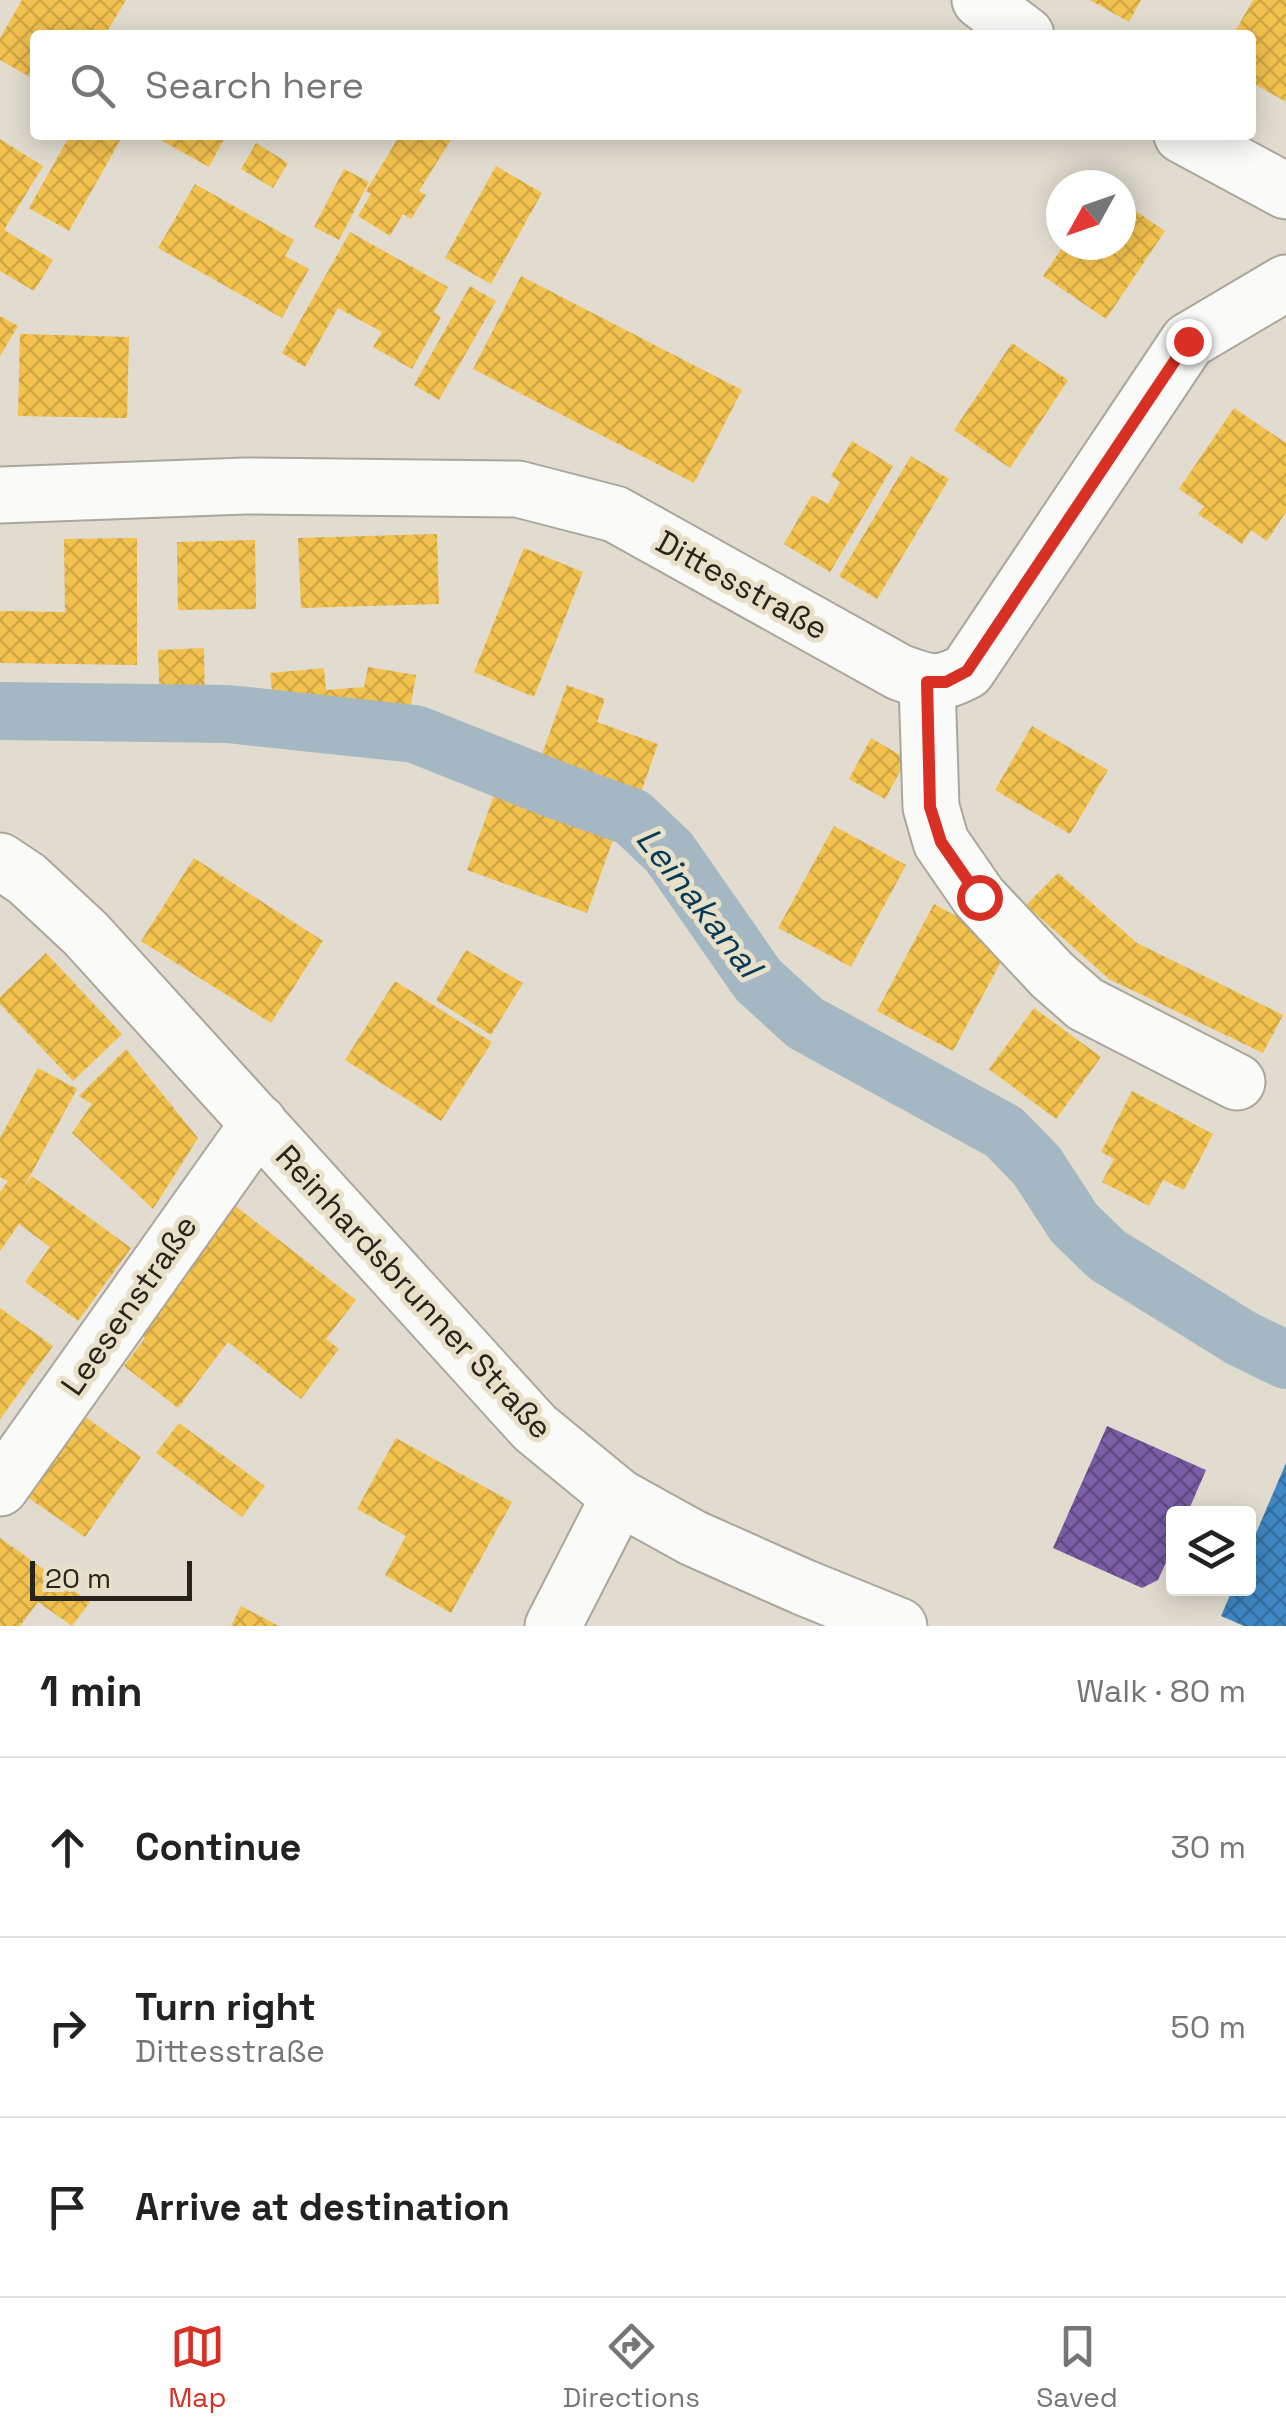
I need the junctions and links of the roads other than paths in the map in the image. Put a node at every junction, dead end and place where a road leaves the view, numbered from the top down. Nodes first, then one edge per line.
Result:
1 (980, 0) edge
2 (1019, 30) edge
3 (1191, 140) edge
4 (1286, 190) edge
5 (1286, 283) edge
6 (0, 495) edge
7 (927, 682) junction
8 (0, 862) edge
9 (1237, 1082) dead end
10 (259, 1123) junction
11 (0, 1488) edge
12 (619, 1497) junction
13 (553, 1626) edge
14 (899, 1626) edge

1 - 2 street
3 - 4 street
5 - 7 street
6 - 7 street, Dittesstraße
7 - 9 street
8 - 10 street, Reinhardsbrunner Straße
10 - 11 street, Leesenstraße
10 - 12 street, Reinhardsbrunner Straße
12 - 13 street
12 - 14 street, Reinhardsbrunner Straße

